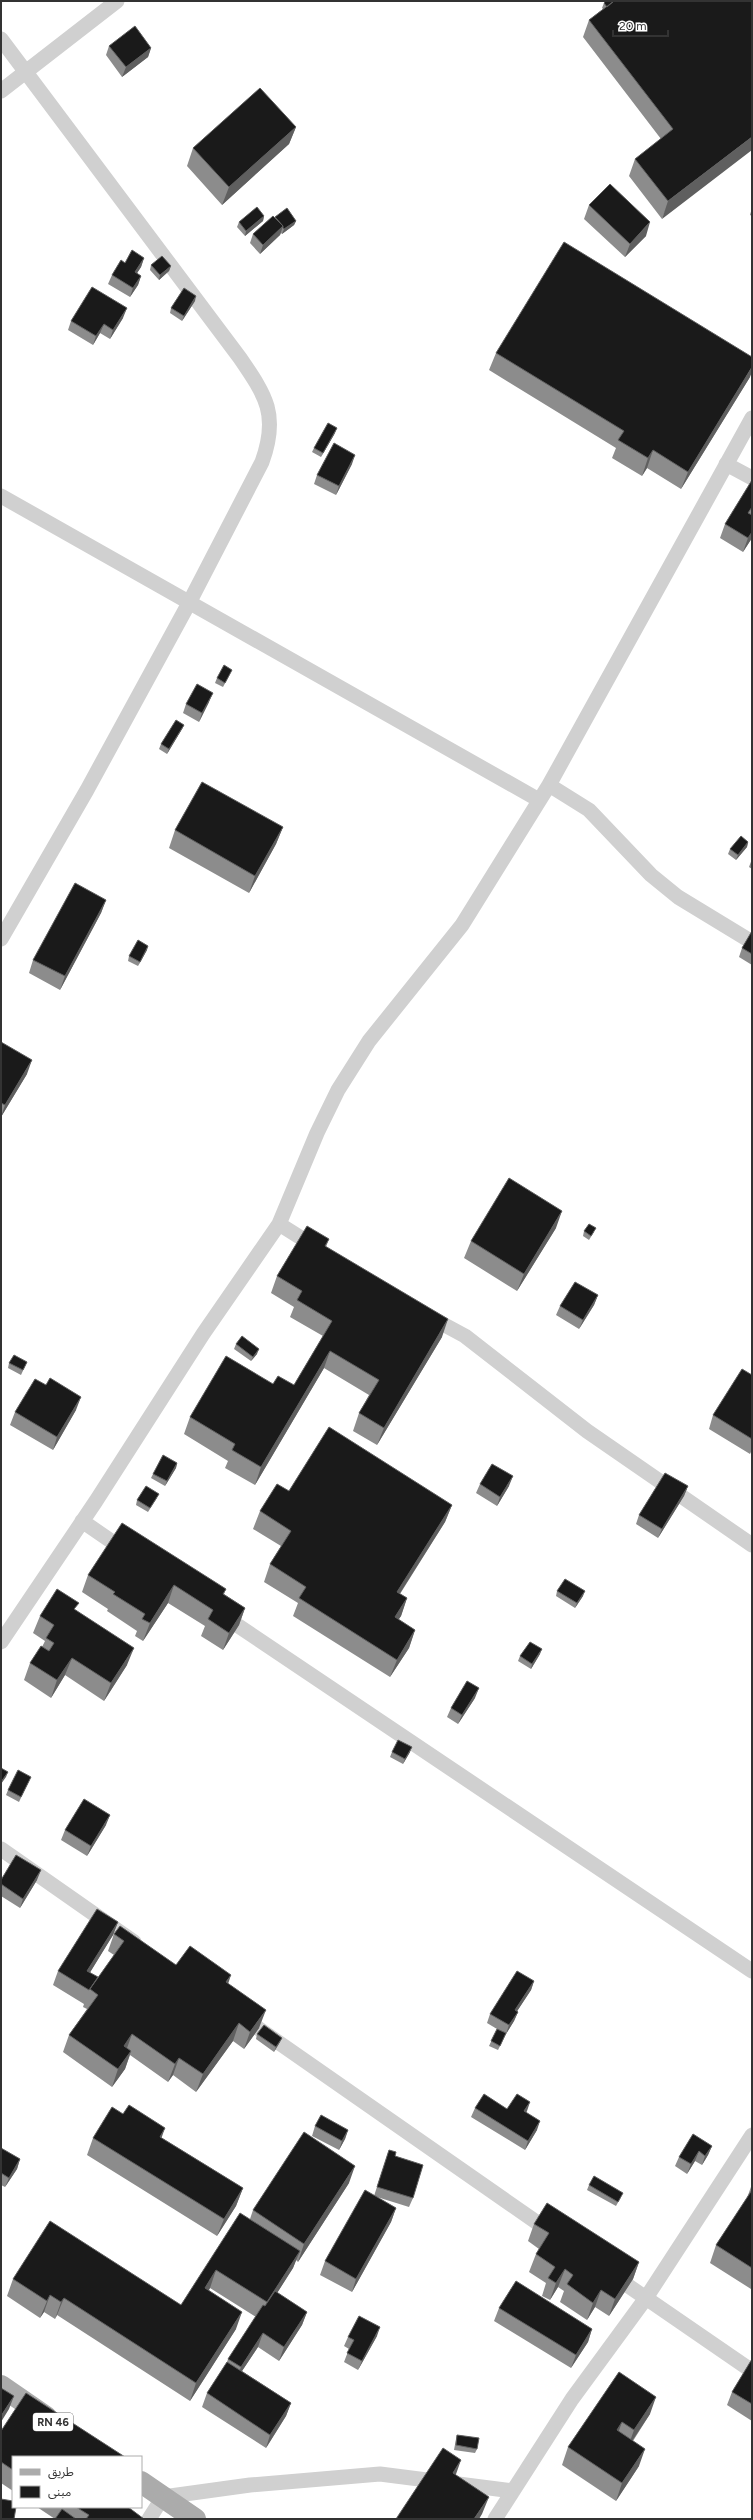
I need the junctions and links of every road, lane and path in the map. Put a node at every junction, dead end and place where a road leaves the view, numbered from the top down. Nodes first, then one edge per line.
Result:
1 (118, 1) edge
2 (1, 39) edge
3 (25, 71) junction
4 (1, 91) edge
5 (752, 418) edge
6 (726, 464) junction
7 (752, 478) edge
8 (1, 496) edge
9 (189, 603) junction
10 (549, 785) junction
11 (539, 800) junction
12 (1, 939) edge
13 (752, 942) edge
14 (279, 1224) junction
15 (331, 1257) edge
16 (415, 1308) edge
17 (82, 1521) junction
18 (752, 1545) edge
19 (141, 1561) edge
20 (208, 1606) edge
21 (1, 1642) edge
22 (1, 1849) edge
23 (144, 1949) edge
24 (752, 1971) edge
25 (229, 2008) edge
26 (752, 2135) edge
27 (567, 2244) edge
28 (598, 2265) edge
29 (646, 2298) junction
30 (752, 2371) edge
31 (1, 2386) edge
32 (66, 2430) edge
33 (142, 2483) edge
34 (513, 2491) junction
35 (163, 2497) junction
36 (149, 2519) edge
37 (195, 2519) edge
38 (495, 2519) edge

1 - 3 street
2 - 3 street
3 - 4 street
3 - 9 street
5 - 6 street
6 - 7 street
6 - 10 street
8 - 9 street
9 - 11 street
9 - 12 street
10 - 11 street
10 - 13 street
11 - 14 street
14 - 15 street
14 - 17 street
16 - 18 street
17 - 19 street
17 - 21 street
20 - 24 street
22 - 23 street
25 - 27 street
26 - 29 street
28 - 29 street
29 - 30 street
29 - 34 street
31 - 32 main road, RN 46
33 - 35 main road
34 - 35 street
34 - 38 street
35 - 36 street
35 - 37 main road

